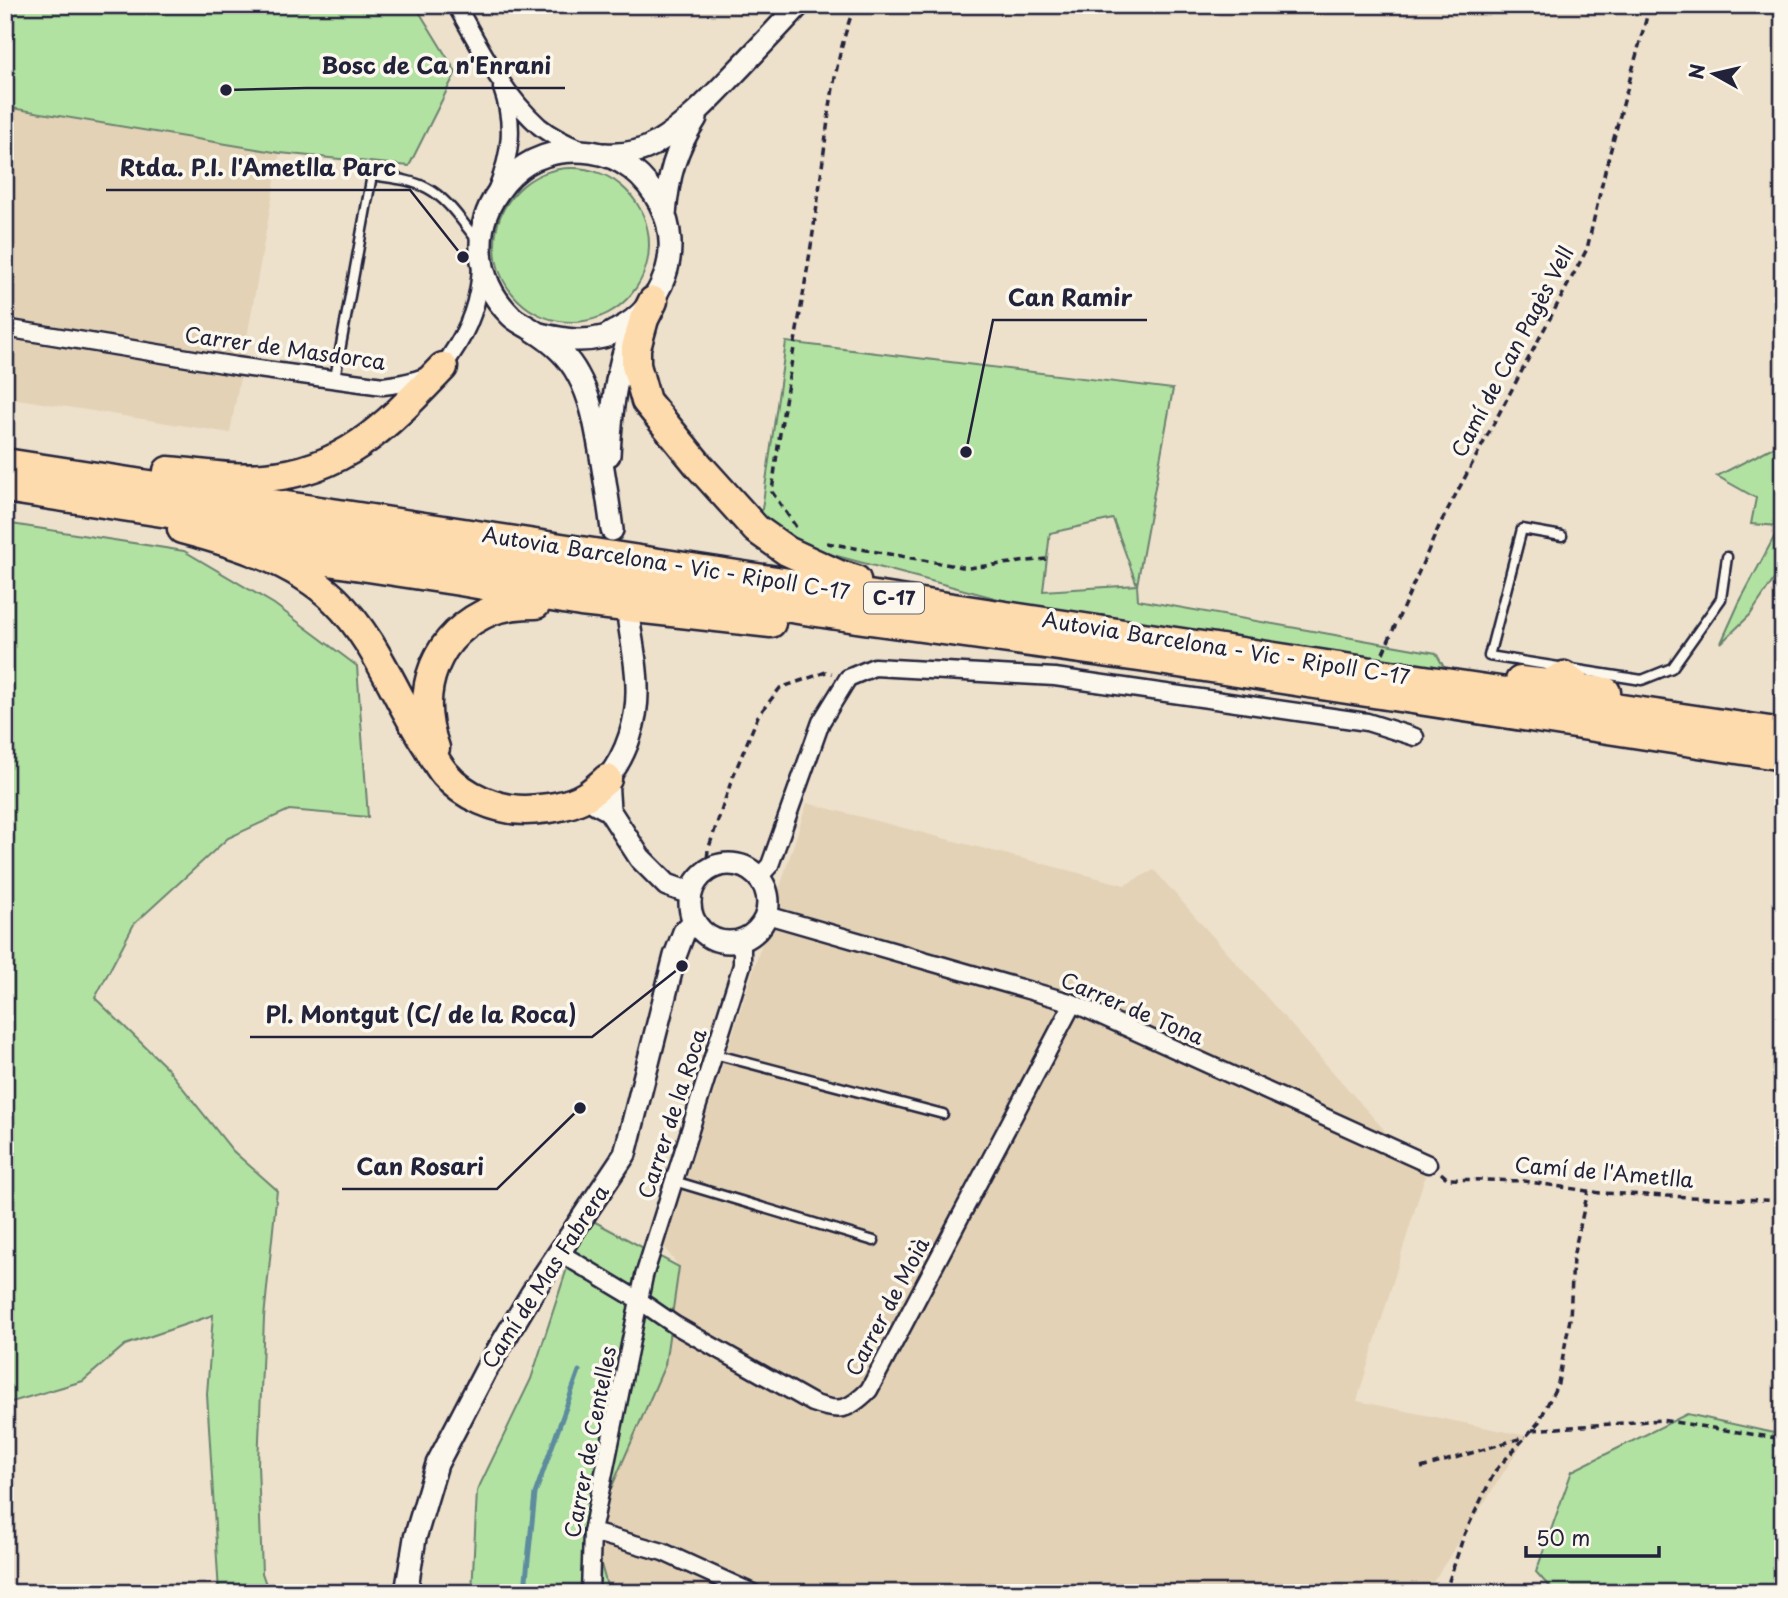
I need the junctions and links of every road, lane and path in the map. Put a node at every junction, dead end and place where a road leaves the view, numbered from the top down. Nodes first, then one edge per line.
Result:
1 (456, 5) edge
2 (799, 5) edge
3 (855, 5) edge
4 (1650, 5) edge
5 (499, 79) junction
6 (705, 104) junction
7 (596, 153) junction
8 (493, 197) junction
9 (665, 215) junction
10 (481, 252) junction
11 (645, 309) junction
12 (5, 328) edge
13 (540, 334) junction
14 (443, 367) junction
15 (335, 378) junction
16 (5, 457) edge
17 (5, 463) edge
18 (5, 488) edge
19 (37, 493) junction
20 (804, 533) dead end
21 (1562, 536) dead end
22 (826, 543) dead end
23 (257, 553) junction
24 (1727, 556) dead end
25 (1046, 559) dead end
26 (581, 602) junction
27 (950, 606) junction
28 (629, 622) dead end
29 (1010, 640) junction
30 (1380, 659) dead end
31 (1565, 672) junction
32 (848, 678) junction
33 (1444, 683) junction
34 (1684, 719) junction
35 (1783, 733) edge
36 (1415, 737) dead end
37 (1783, 755) edge
38 (444, 774) junction
39 (607, 779) joint
40 (597, 804) junction
41 (706, 869) junction
42 (759, 877) junction
43 (690, 893) junction
44 (767, 915) junction
45 (694, 922) junction
46 (742, 940) junction
47 (1073, 1003) junction
48 (714, 1054) junction
49 (943, 1114) dead end
50 (1428, 1164) joint
51 (674, 1181) junction
52 (1588, 1191) junction
53 (1783, 1200) edge
54 (874, 1241) dead end
55 (560, 1253) junction
56 (640, 1301) junction
57 (1532, 1430) junction
58 (1527, 1436) junction
59 (1783, 1439) edge
60 (1421, 1468) dead end
61 (592, 1532) junction
62 (406, 1593) edge
63 (590, 1593) edge
64 (753, 1593) edge
65 (1444, 1593) edge

1 - 5 street
2 - 6 street
3 - 20 path
4 - 30 path, Camí de Can Pagès Vell
5 - 7 street
5 - 8 street
6 - 7 street
6 - 9 street
7 - 8 street
7 - 9 street
8 - 10 street
9 - 11 street
10 - 13 street
10 - 14 street
10 - 15 lane
11 - 13 street
11 - 13 street
11 - 27 highway
12 - 15 street, Carrer de Masdorca
14 - 15 street, Carrer de Masdorca
14 - 16 highway
17 - 27 highway, Autovia Barcelona - Vic - Ripoll C-17 / C-17
18 - 19 highway, Autovia Barcelona - Vic - Ripoll C-17 / C-17
19 - 23 highway
19 - 29 highway, Autovia Barcelona - Vic - Ripoll C-17 / C-17
21 - 31 lane
22 - 25 path
23 - 26 highway
23 - 38 highway
24 - 31 lane
26 - 29 highway
26 - 38 highway
27 - 33 highway, Autovia Barcelona - Vic - Ripoll C-17 / C-17
28 - 39 street
29 - 37 highway, Autovia Barcelona - Vic - Ripoll C-17 / C-17
31 - 33 highway
31 - 34 highway
32 - 36 street
32 - 41 path
32 - 42 street
33 - 34 highway, Autovia Barcelona - Vic - Ripoll C-17 / C-17
34 - 35 highway, Autovia Barcelona - Vic - Ripoll C-17 / C-17
38 - 40 highway
39 - 40 highway
40 - 43 street
41 - 42 street
41 - 43 street
42 - 44 street
43 - 45 street
44 - 46 street
44 - 47 street, Carrer de Tona
45 - 46 street
45 - 55 street, Camí de Mas Fabrera
46 - 48 street, Carrer de la Roca
47 - 50 street, Carrer de Tona
47 - 56 street, Carrer de Moià
48 - 49 lane
48 - 51 street, Carrer de la Roca
50 - 52 path, Camí de l'Ametlla
51 - 54 lane
51 - 56 street, Carrer de la Roca
52 - 53 path, Camí de l'Ametlla
52 - 57 path
55 - 56 street, Carrer de Moià
55 - 62 street, Camí de Mas Fabrera
56 - 61 street, Carrer de Centelles
57 - 58 path
57 - 59 path
58 - 60 path
58 - 65 path
61 - 63 street, Carrer de Centelles
61 - 64 street

